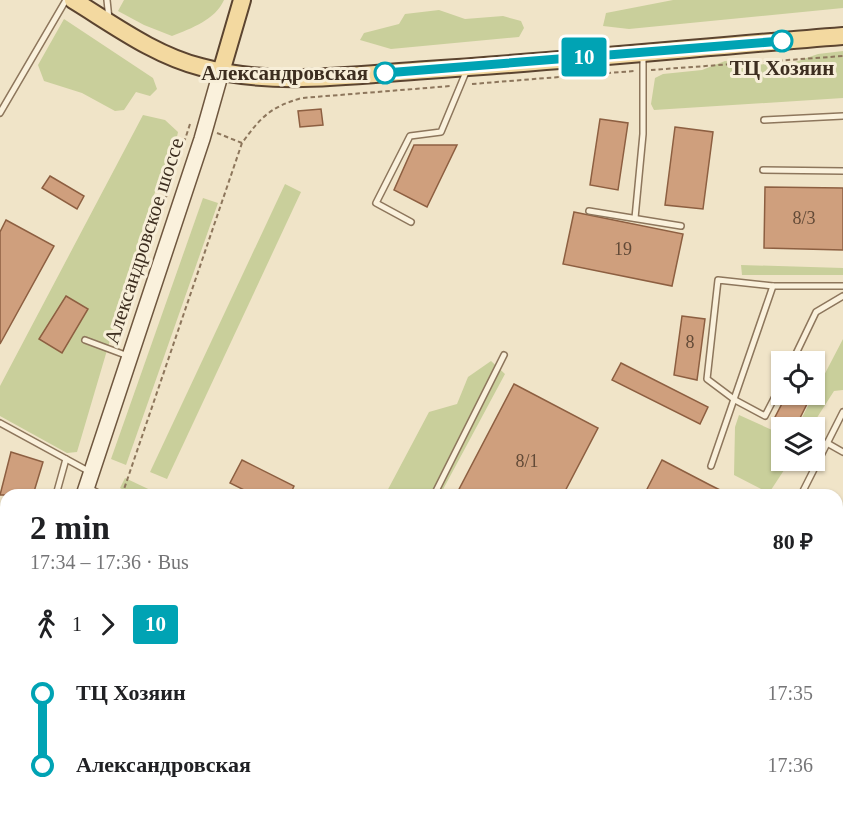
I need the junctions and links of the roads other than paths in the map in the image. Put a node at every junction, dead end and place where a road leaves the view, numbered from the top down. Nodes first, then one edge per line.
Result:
1 (66, 0) edge
2 (73, 0) edge
3 (107, 0) edge
4 (242, 0) edge
5 (109, 22) junction
6 (843, 36) edge
7 (643, 52) junction
8 (468, 67) junction
9 (221, 72) junction
10 (0, 113) edge
11 (843, 117) edge
12 (764, 120) dead end
13 (763, 171) dead end
14 (843, 171) edge
15 (589, 211) dead end
16 (634, 219) junction
17 (411, 222) dead end
18 (681, 226) dead end
19 (773, 286) junction
20 (843, 286) edge
21 (843, 296) edge
22 (85, 340) dead end
23 (797, 351) edge
24 (504, 355) dead end
25 (129, 357) junction
26 (735, 400) junction
27 (771, 404) edge
28 (843, 412) edge
29 (0, 423) edge
30 (827, 443) junction
31 (843, 452) edge
32 (66, 459) junction
33 (711, 466) dead end
34 (87, 485) edge
35 (58, 489) edge
36 (437, 489) edge
37 (804, 489) edge

1 - 10 lane
2 - 5 main road
3 - 5 lane
4 - 9 main road, Александровское шоссе
5 - 9 main road
6 - 7 main road
7 - 8 main road
7 - 16 lane
8 - 9 main road
8 - 17 lane
9 - 25 main road, Александровское шоссе
11 - 12 lane
13 - 14 lane
15 - 16 lane
16 - 18 lane
19 - 20 lane
19 - 26 lane
19 - 26 lane
21 - 23 lane
22 - 25 lane
24 - 36 lane
25 - 34 main road, Александровское шоссе
26 - 27 lane
26 - 33 lane
28 - 30 lane
29 - 32 lane
30 - 31 lane
30 - 37 lane
32 - 34 lane
32 - 35 lane

